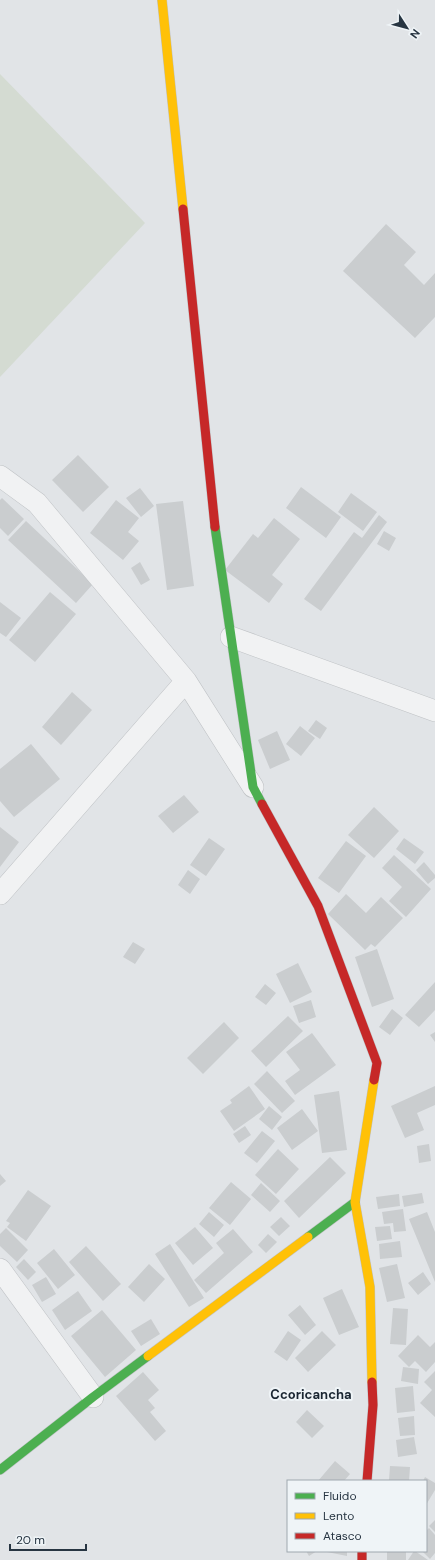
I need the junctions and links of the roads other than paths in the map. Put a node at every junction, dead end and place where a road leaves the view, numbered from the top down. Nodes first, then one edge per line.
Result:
1 (162, 0) edge
2 (0, 476) edge
3 (232, 637) junction
4 (186, 681) junction
5 (435, 711) edge
6 (253, 787) junction
7 (0, 894) edge
8 (355, 1202) junction
9 (0, 1269) edge
10 (93, 1397) junction
11 (0, 1470) edge
12 (367, 1480) edge

1 - 3 street
2 - 4 street
3 - 5 street
3 - 6 street
4 - 6 street
4 - 7 street
6 - 8 street
8 - 10 street
8 - 12 street
9 - 10 street
10 - 11 street

